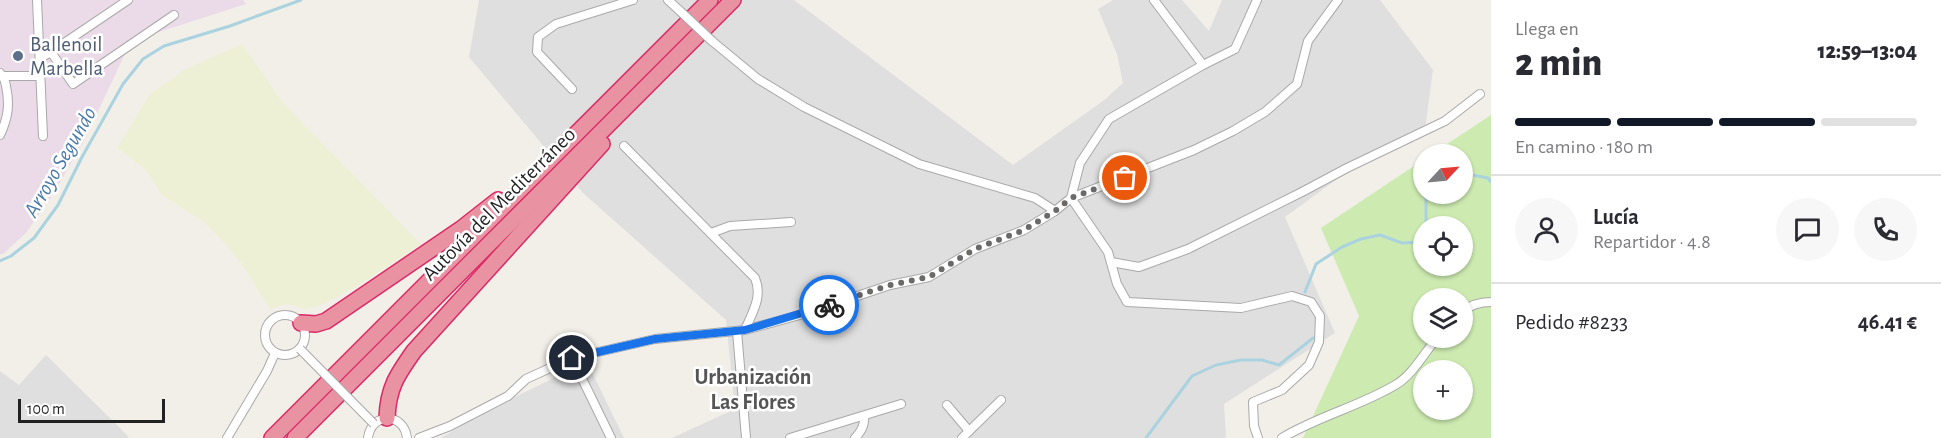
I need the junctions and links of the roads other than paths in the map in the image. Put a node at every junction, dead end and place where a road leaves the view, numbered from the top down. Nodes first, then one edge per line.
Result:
1 (37, 0) edge
2 (128, 0) edge
3 (633, 0) edge
4 (668, 0) edge
5 (710, 0) edge
6 (733, 0) edge
7 (1154, 0) edge
8 (1257, 0) edge
9 (1338, 0) edge
10 (174, 15) dead end
11 (51, 52) junction
12 (40, 58) junction
13 (1203, 65) junction
14 (2, 75) edge
15 (40, 76) junction
16 (572, 89) dead end
17 (1480, 94) dead end
18 (638, 95) junction
19 (588, 122) junction
20 (0, 135) edge
21 (43, 136) dead end
22 (624, 146) dead end
23 (1071, 198) junction
24 (1055, 211) junction
25 (791, 222) dead end
26 (711, 232) junction
27 (1111, 262) junction
28 (1491, 302) edge
29 (1473, 306) edge
30 (302, 323) junction
31 (741, 330) junction
32 (1429, 348) edge
33 (300, 349) junction
34 (275, 353) junction
35 (572, 358) junction
36 (1001, 400) dead end
37 (901, 404) dead end
38 (947, 405) dead end
39 (864, 416) junction
40 (381, 421) junction
41 (969, 431) junction
42 (227, 438) edge
43 (272, 438) edge
44 (295, 438) edge
45 (368, 438) edge
46 (407, 438) edge
47 (419, 438) edge
48 (611, 438) edge
49 (746, 438) edge
50 (790, 438) edge
51 (855, 438) edge
52 (962, 438) edge
53 (1258, 438) edge
54 (1282, 438) edge

1 - 12 street
2 - 11 street
3 - 16 street
4 - 24 street, bridge
5 - 19 highway, Autovía del Mediterráneo
6 - 18 highway, Autovía del Mediterráneo
7 - 13 street
8 - 13 street
9 - 23 street
10 - 11 street
11 - 12 street
12 - 15 street
13 - 23 street
14 - 15 street
14 - 20 street
15 - 21 street
17 - 27 street
18 - 40 highway
18 - 44 highway, Autovía del Mediterráneo
19 - 30 highway
19 - 43 highway, Autovía del Mediterráneo
22 - 26 street
23 - 24 street
23 - 27 street
24 - 31 street
25 - 26 street
26 - 31 street
27 - 53 street
28 - 29 street
30 - 33 street
30 - 34 street
31 - 35 street
31 - 49 street
32 - 54 street
33 - 34 street
33 - 40 street, bridge
34 - 42 street
35 - 47 street
35 - 48 street
36 - 41 street
37 - 39 street
38 - 41 street
39 - 50 street
39 - 51 street
40 - 45 street
40 - 46 street
41 - 52 street

